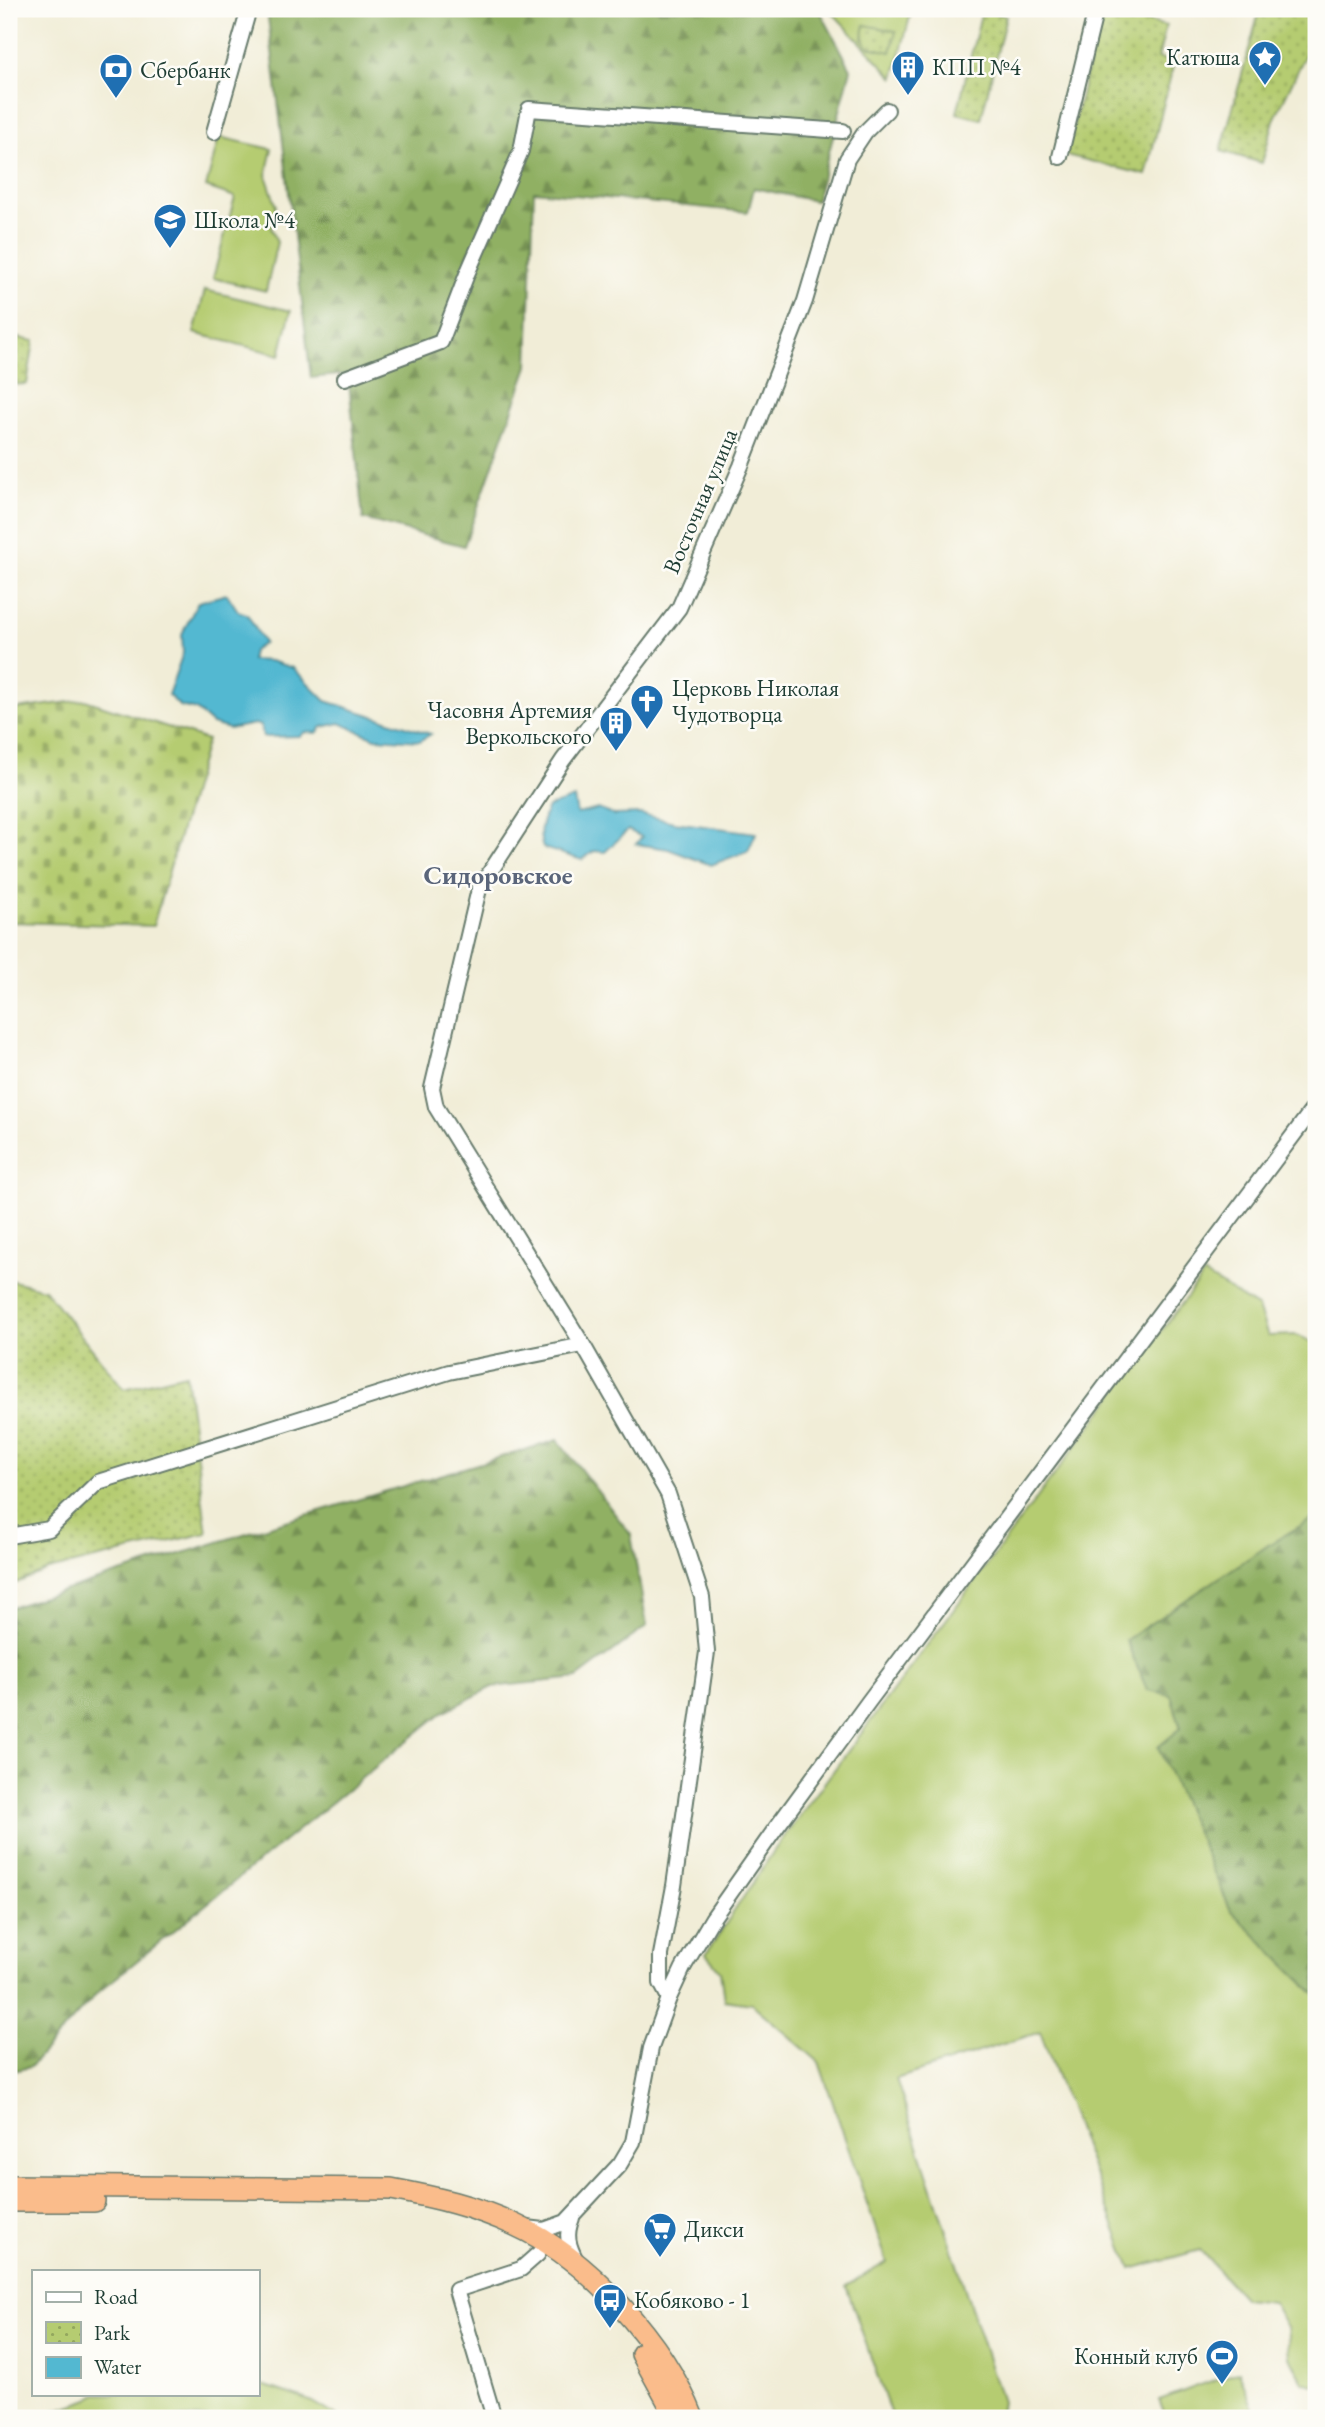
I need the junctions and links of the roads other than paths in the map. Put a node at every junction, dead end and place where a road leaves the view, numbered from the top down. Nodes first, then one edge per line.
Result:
1 (249, 9) edge
2 (1096, 9) edge
3 (887, 110) dead end
4 (843, 131) dead end
5 (214, 132) dead end
6 (1060, 156) dead end
7 (345, 378) dead end
8 (1316, 1105) edge
9 (583, 1345) junction
10 (9, 1536) edge
11 (669, 1998) junction
12 (9, 2186) edge
13 (9, 2201) edge
14 (572, 2218) junction
15 (518, 2226) junction
16 (538, 2254) junction
17 (580, 2268) junction
18 (494, 2418) edge
19 (677, 2418) edge
20 (693, 2418) edge

1 - 5 street
2 - 6 street
3 - 9 street, Восточная улица
4 - 7 street
8 - 11 street
9 - 10 street
9 - 11 street, Восточная улица
11 - 14 street
12 - 15 highway
13 - 16 highway
14 - 15 street
14 - 17 street
15 - 17 highway
16 - 18 street
16 - 19 highway
17 - 20 highway

